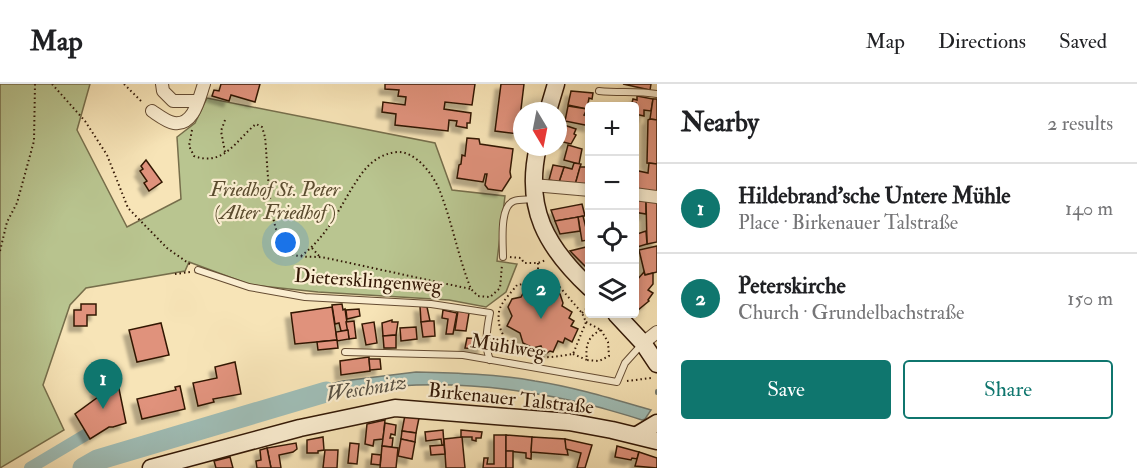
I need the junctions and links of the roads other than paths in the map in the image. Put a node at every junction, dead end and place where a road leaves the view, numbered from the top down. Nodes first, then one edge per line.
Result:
1 (162, 84) edge
2 (204, 84) edge
3 (556, 84) edge
4 (599, 91) dead end
5 (657, 94) edge
6 (197, 101) junction
7 (551, 102) edge
8 (152, 111) road end
9 (537, 156) edge
10 (585, 190) edge
11 (534, 192) junction
12 (639, 195) edge
13 (657, 197) edge
14 (503, 257) road end
15 (198, 270) road end
16 (585, 283) edge
17 (620, 318) edge
18 (657, 332) edge
19 (643, 342) junction
20 (345, 352) dead end
21 (490, 360) junction
22 (657, 364) edge
23 (649, 432) edge
24 (152, 468) edge

1 - 6 street
2 - 6 street
3 - 7 main road
4 - 5 lane
6 - 8 street
9 - 11 main road
10 - 11 street
11 - 14 lane
11 - 16 main road
12 - 13 street
15 - 21 lane, Dietersklingenweg
17 - 19 main road
18 - 19 street
19 - 21 lane, Mühlweg
19 - 22 main road
20 - 21 lane, Mühlweg
23 - 24 main road, Birkenauer Talstraße

